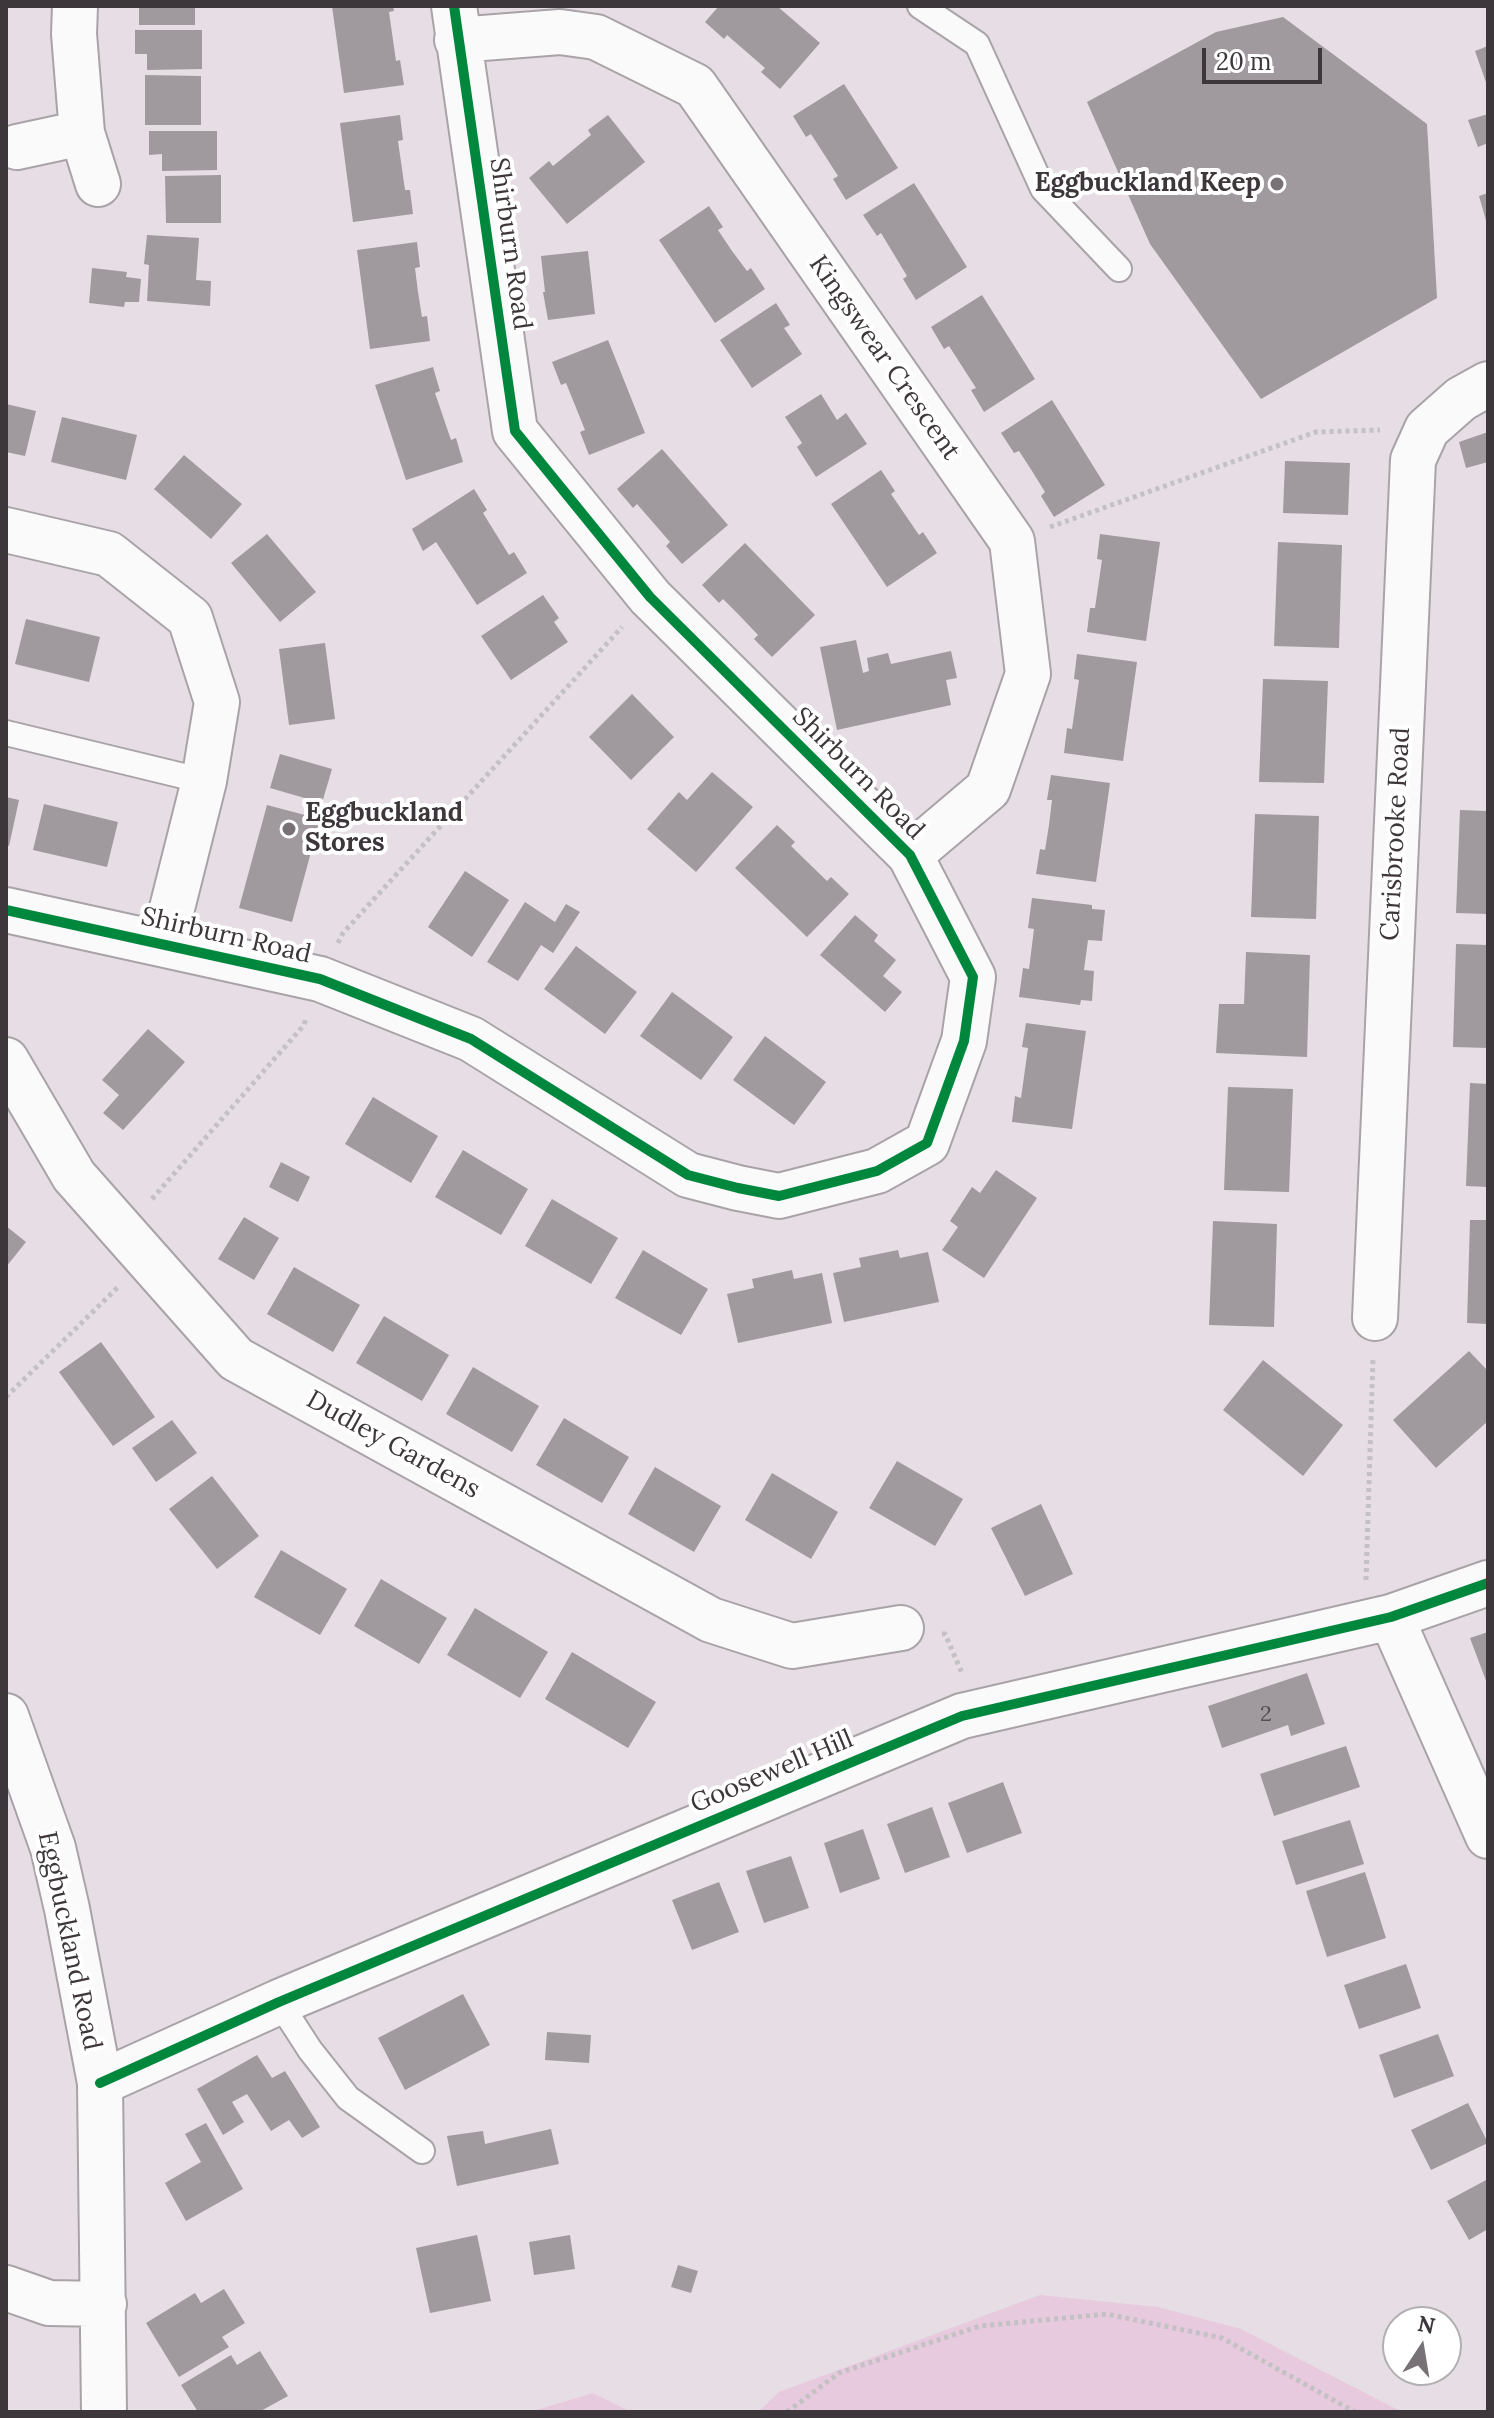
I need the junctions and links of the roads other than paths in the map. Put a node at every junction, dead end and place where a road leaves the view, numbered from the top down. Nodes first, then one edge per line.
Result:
1 (75, 6) edge
2 (920, 6) edge
3 (456, 23) edge
4 (82, 133) junction
5 (17, 147) dead end
6 (98, 184) dead end
7 (1119, 269) dead end
8 (1488, 384) edge
9 (6, 530) edge
10 (6, 733) edge
11 (204, 781) junction
12 (910, 855) junction
13 (6, 910) edge
14 (163, 944) junction
15 (6, 1060) edge
16 (1375, 1318) road end
17 (1488, 1583) edge
18 (1378, 1620) junction
19 (901, 1628) road end
20 (6, 1716) edge
21 (1488, 1836) edge
22 (279, 2002) junction
23 (100, 2083) junction
24 (422, 2151) dead end
25 (6, 2288) edge
26 (104, 2304) junction
27 (104, 2412) edge

1 - 4 street
2 - 7 lane
3 - 12 street, Shirburn Road
3 - 12 street, Kingswear Crescent
4 - 5 street
4 - 6 street
8 - 16 street, Carisbrooke Road
9 - 11 street
10 - 11 lane
11 - 14 street
12 - 14 street, Shirburn Road
13 - 14 street, Shirburn Road
15 - 19 street, Dudley Gardens
17 - 18 street, Goosewell Hill
18 - 21 street
18 - 22 street, Goosewell Hill
20 - 23 street, Eggbuckland Road
22 - 23 street, Goosewell Hill
22 - 24 lane
23 - 26 street, Eggbuckland Road
25 - 26 street
26 - 27 street, Eggbuckland Road

